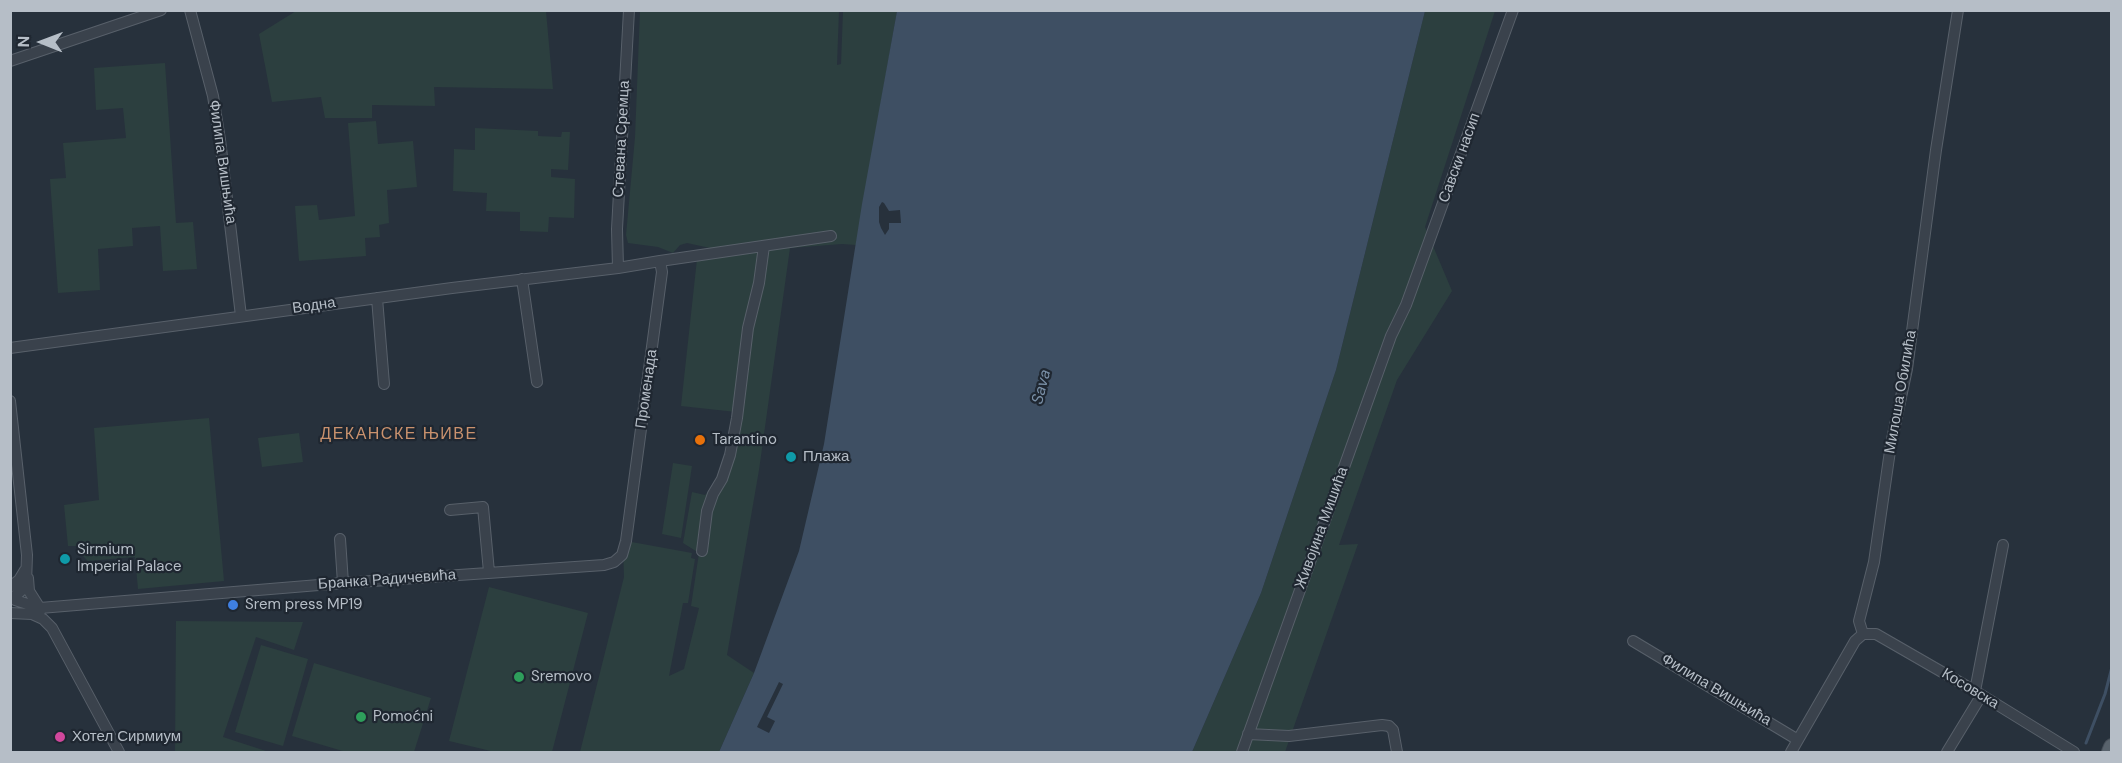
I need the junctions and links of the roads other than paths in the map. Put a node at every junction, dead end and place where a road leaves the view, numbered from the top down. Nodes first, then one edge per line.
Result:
1 (190, 10) edge
2 (628, 10) edge
3 (1513, 10) edge
4 (1958, 10) edge
5 (156, 11) edge
6 (10, 61) edge
7 (831, 237) dead end
8 (764, 246) junction
9 (660, 261) junction
10 (618, 268) junction
11 (522, 279) junction
12 (377, 298) junction
13 (1406, 305) joint
14 (242, 316) junction
15 (10, 348) edge
16 (537, 382) dead end
17 (384, 384) dead end
18 (10, 401) edge
19 (450, 510) dead end
20 (340, 539) dead end
21 (2003, 545) dead end
22 (702, 551) dead end
23 (619, 559) joint
24 (27, 567) junction
25 (489, 572) junction
26 (343, 583) junction
27 (12, 600) edge
28 (82, 604) junction
29 (40, 608) junction
30 (43, 619) junction
31 (1863, 634) junction
32 (1634, 641) dead end
33 (1978, 693) junction
34 (1248, 734) junction
35 (1798, 740) junction
36 (2112, 747) edge
37 (2074, 752) edge
38 (120, 753) edge
39 (1242, 753) edge
40 (1397, 753) edge
41 (1791, 753) edge
42 (1947, 753) edge
43 (2110, 753) edge

1 - 14 street, Филипа Вишњића
2 - 10 street, Стевана Сремца
3 - 13 street, Савски насип
4 - 31 street, Милоша Обилића
5 - 6 street
7 - 8 street
8 - 9 street
8 - 22 street
9 - 10 street
9 - 23 street, Променада
10 - 11 street, Водна
11 - 12 street, Водна
11 - 16 street
12 - 14 street, Водна
12 - 17 street
13 - 34 street, Живојина Мишића
14 - 15 street, Водна
18 - 24 street
19 - 25 street
20 - 26 street
21 - 33 street
23 - 25 street, Бранка Радичевића
24 - 27 street
24 - 29 street
25 - 26 street, Бранка Радичевића
26 - 28 street, Бранка Радичевића
27 - 29 street, Бранка Радичевића
27 - 30 street
28 - 29 street, Бранка Радичевића
28 - 30 street, Бранка Радичевића
29 - 30 street
30 - 38 street
31 - 33 street, Косовска
31 - 35 street
32 - 35 street, Филипа Вишњића
33 - 37 street, Косовска
33 - 42 street
34 - 39 street, Живојина Мишића
34 - 40 street
35 - 41 street
36 - 43 main road

